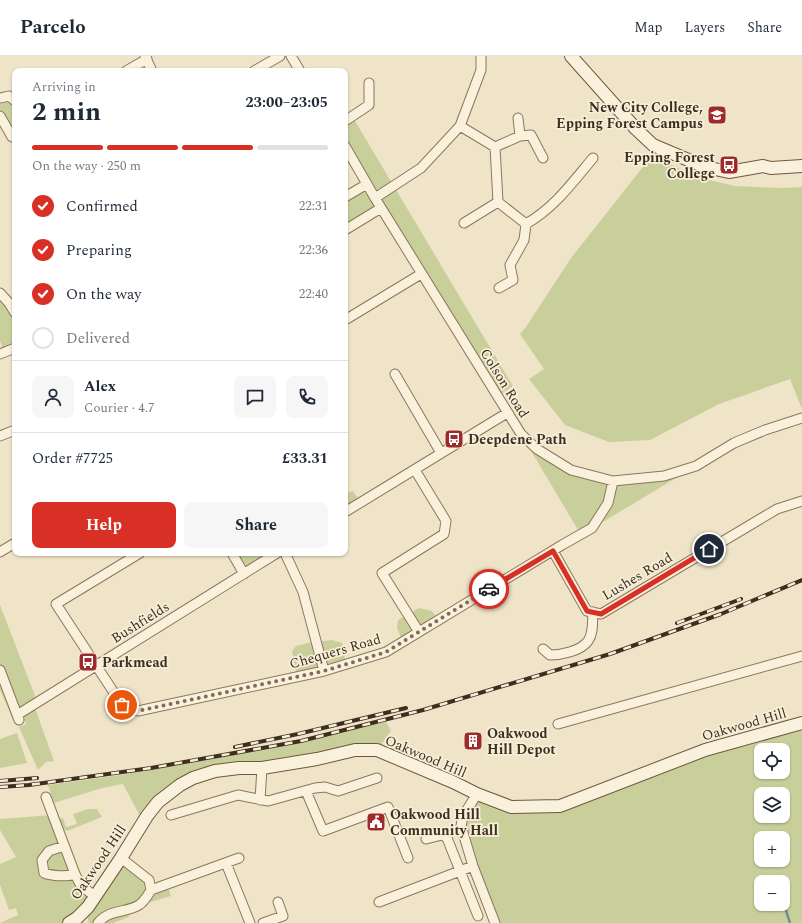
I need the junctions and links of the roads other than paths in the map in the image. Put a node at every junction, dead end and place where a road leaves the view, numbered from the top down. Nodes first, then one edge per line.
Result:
1 (280, 56) edge
2 (291, 56) edge
3 (481, 56) edge
4 (571, 56) edge
5 (146, 58) edge
6 (131, 68) edge
7 (151, 68) edge
8 (259, 68) edge
9 (298, 68) edge
10 (369, 83) dead end
11 (0, 98) edge
12 (12, 98) edge
13 (0, 116) edge
14 (518, 118) dead end
15 (348, 119) edge
16 (460, 126) junction
17 (12, 135) edge
18 (520, 136) junction
19 (495, 147) junction
20 (348, 151) edge
21 (543, 158) dead end
22 (593, 158) dead end
23 (802, 166) edge
24 (367, 184) junction
25 (348, 195) edge
26 (375, 198) junction
27 (498, 202) junction
28 (381, 208) junction
29 (464, 223) dead end
30 (526, 224) junction
31 (348, 228) edge
32 (422, 274) junction
33 (499, 288) dead end
34 (0, 293) edge
35 (12, 308) edge
36 (348, 318) edge
37 (12, 349) edge
38 (0, 354) edge
39 (395, 374) dead end
40 (507, 413) junction
41 (802, 418) edge
42 (12, 431) edge
43 (0, 436) edge
44 (441, 453) junction
45 (415, 470) junction
46 (613, 481) junction
47 (802, 501) edge
48 (348, 510) edge
49 (12, 544) edge
50 (553, 551) junction
51 (0, 552) edge
52 (135, 556) edge
53 (234, 556) edge
54 (272, 556) edge
55 (286, 556) edge
56 (244, 574) junction
57 (593, 612) junction
58 (419, 632) junction
59 (543, 649) dead end
60 (802, 656) edge
61 (96, 666) junction
62 (0, 670) edge
63 (324, 671) junction
64 (802, 723) edge
65 (558, 724) dead end
66 (262, 768) junction
67 (377, 778) dead end
68 (306, 790) junction
69 (477, 794) junction
70 (46, 797) dead end
71 (260, 800) junction
72 (171, 815) dead end
73 (426, 839) dead end
74 (64, 846) junction
75 (122, 858) junction
76 (239, 858) dead end
77 (408, 858) dead end
78 (226, 863) junction
79 (473, 866) junction
80 (459, 871) junction
81 (75, 874) junction
82 (151, 890) junction
83 (95, 896) junction
84 (278, 902) dead end
85 (379, 902) dead end
86 (478, 916) dead end
87 (69, 923) edge
88 (98, 923) edge
89 (250, 923) edge
90 (263, 923) edge
91 (494, 923) edge

1 - 8 street
2 - 9 street
3 - 16 street
4 - 23 street
5 - 6 street
5 - 7 street
10 - 15 street
11 - 12 street
13 - 17 street
14 - 18 street
16 - 19 street
16 - 26 street
18 - 19 street
18 - 21 street
19 - 27 street
20 - 24 street, Colson Road
22 - 30 street
24 - 25 street
24 - 26 street, Colson Road
26 - 28 street, Colson Road
27 - 29 street
27 - 30 street
28 - 31 street
28 - 32 street, Colson Road
30 - 33 street
32 - 36 street
32 - 40 street, Colson Road
34 - 35 street
37 - 38 street
39 - 44 street
40 - 44 street
40 - 46 street, Colson Road
41 - 46 street, Colson Road
42 - 43 street
44 - 45 street
45 - 48 street
45 - 58 street
46 - 50 street, Chequers Road
47 - 57 street, Lushes Road
49 - 51 street
50 - 57 street, Lushes Road
50 - 58 street, Chequers Road
52 - 61 street, Chequers Road
53 - 56 street
54 - 56 street, Bushfields
55 - 63 street
56 - 61 street, Bushfields
57 - 59 street
58 - 63 street, Chequers Road
60 - 65 street
61 - 62 street, Bushfields
61 - 63 street, Chequers Road
64 - 69 street, Oakwood Hill
66 - 69 street, Oakwood Hill
66 - 71 street
66 - 75 street, Oakwood Hill
67 - 68 street
68 - 71 street
68 - 77 street
69 - 79 street
70 - 74 street
71 - 72 street
73 - 80 street
74 - 81 street
74 - 81 street
75 - 82 street
75 - 83 street, Oakwood Hill
76 - 78 street
78 - 82 street
78 - 89 street
79 - 80 street
79 - 91 street
80 - 85 street
80 - 86 street
81 - 83 street
82 - 88 street
83 - 87 street, Oakwood Hill
84 - 90 street

